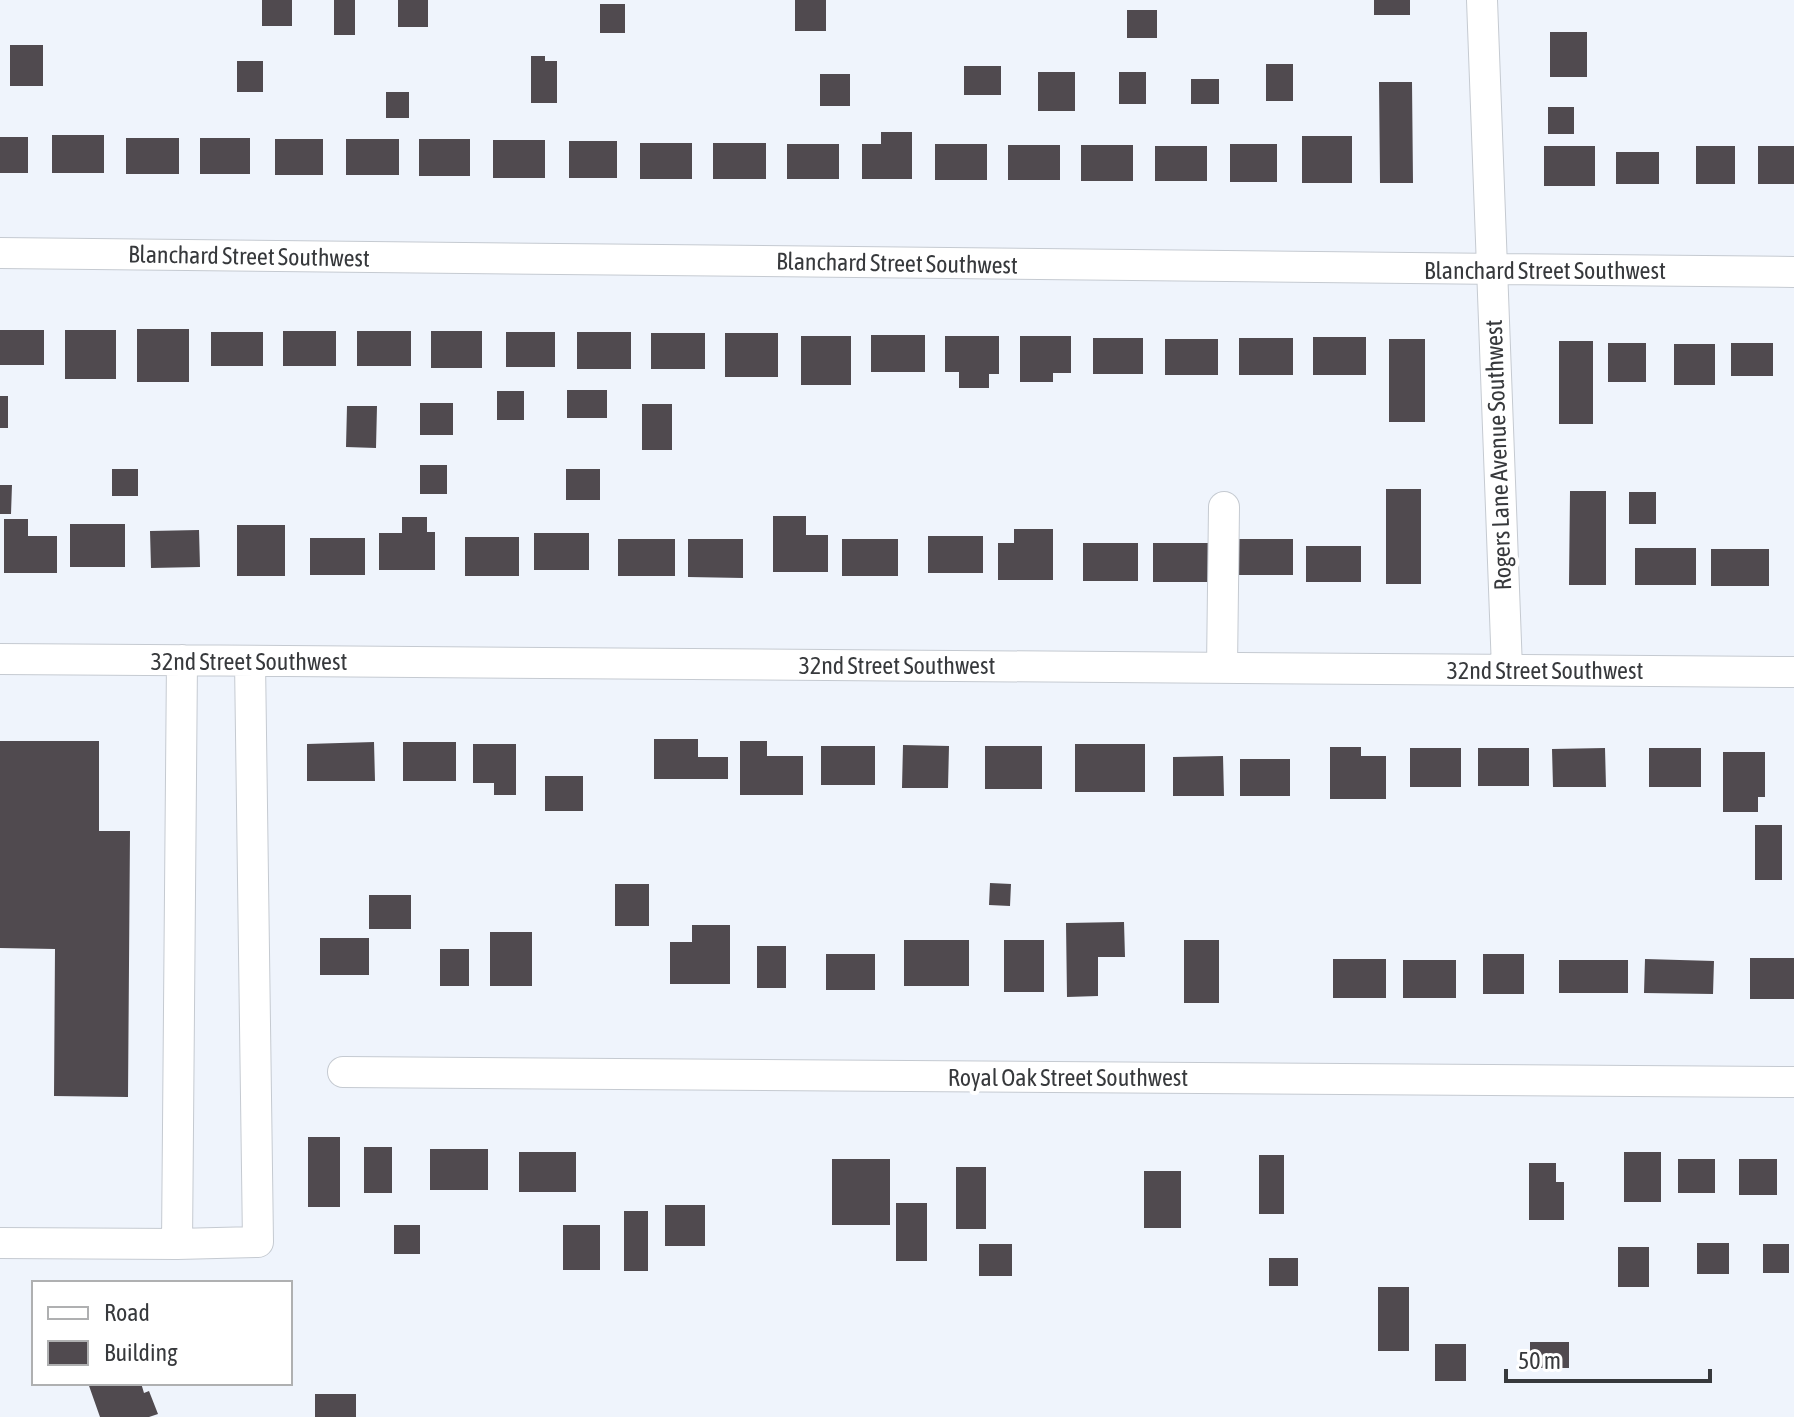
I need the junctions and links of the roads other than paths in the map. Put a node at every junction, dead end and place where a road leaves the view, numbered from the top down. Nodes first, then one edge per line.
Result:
1 (1482, 0) edge
2 (0, 253) edge
3 (1491, 270) junction
4 (1794, 272) edge
5 (1224, 507) dead end
6 (0, 659) edge
7 (182, 660) junction
8 (250, 661) junction
9 (1222, 668) junction
10 (1507, 669) junction
11 (1794, 672) edge
12 (343, 1072) dead end
13 (1794, 1082) edge
14 (0, 1243) edge
15 (177, 1244) junction

1 - 3 street, Rogers Lane Avenue Southwest
2 - 3 street, Blanchard Street Southwest
3 - 4 street, Blanchard Street Southwest
3 - 10 street, Rogers Lane Avenue Southwest
5 - 9 street
6 - 7 street, 32nd Street Southwest
7 - 8 street, 32nd Street Southwest
7 - 15 street
8 - 9 street, 32nd Street Southwest
8 - 15 street
9 - 10 street, 32nd Street Southwest
10 - 11 street, 32nd Street Southwest
12 - 13 street, Royal Oak Street Southwest
14 - 15 street

